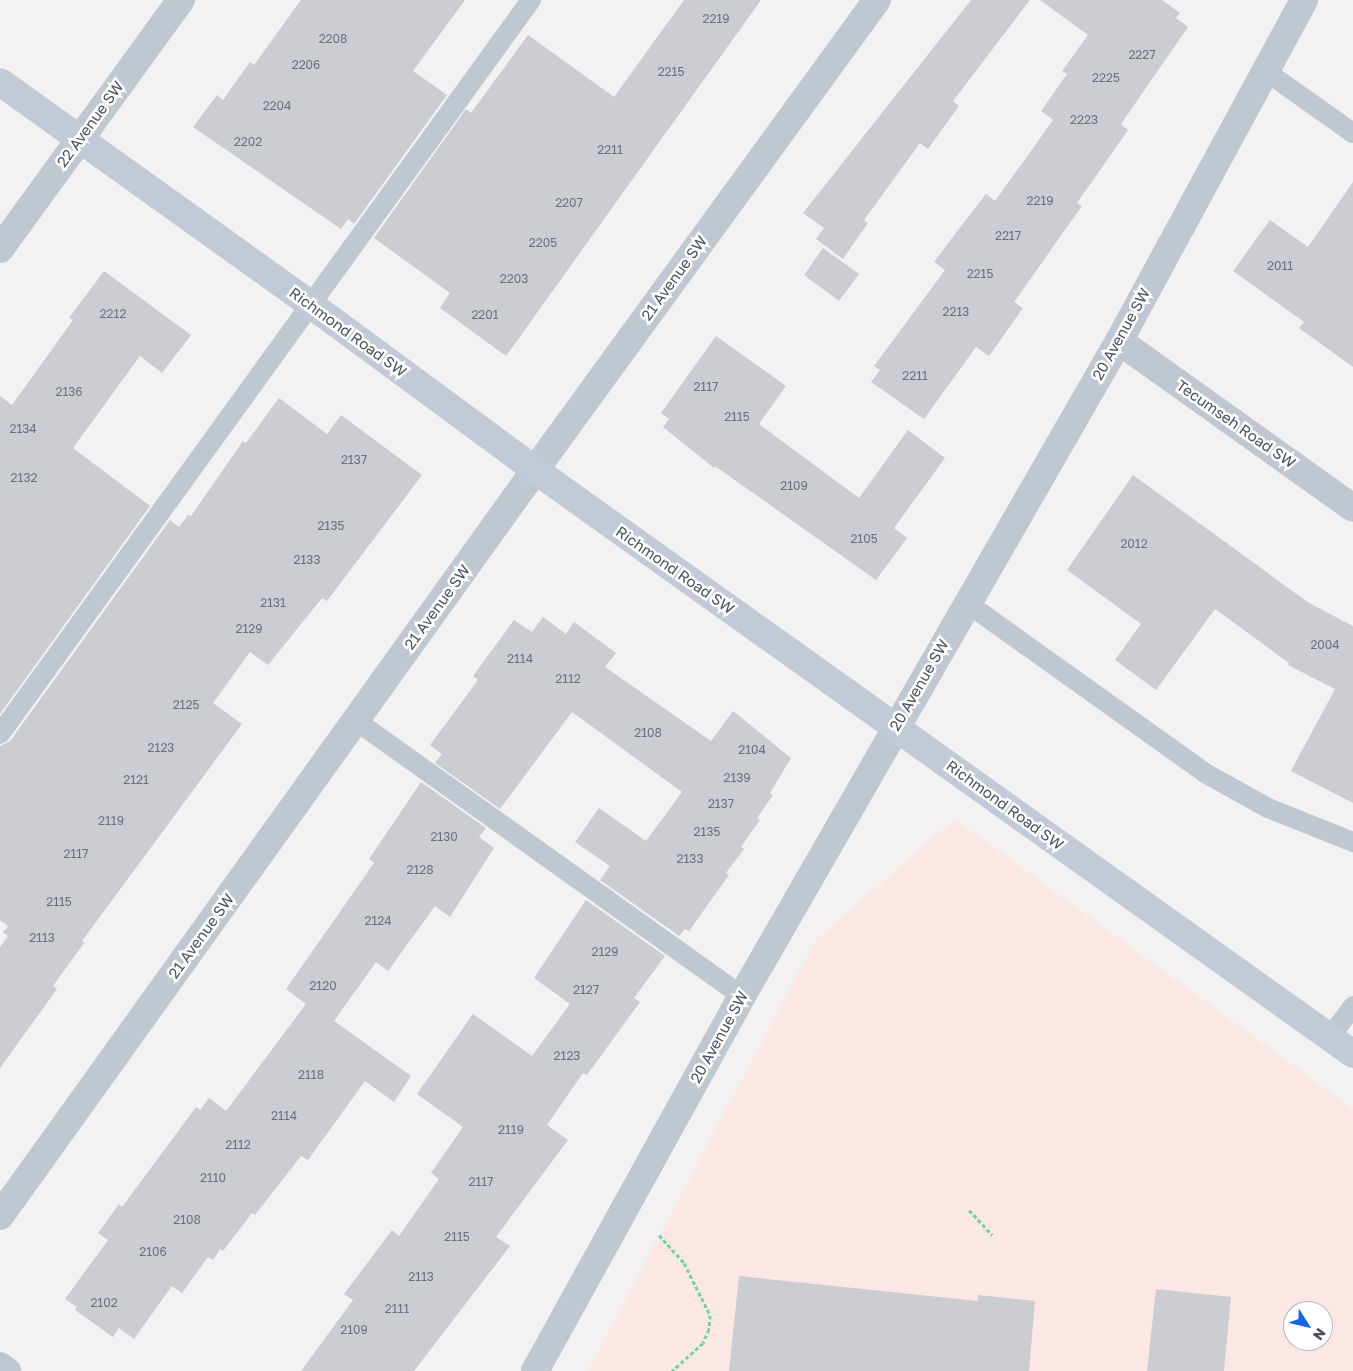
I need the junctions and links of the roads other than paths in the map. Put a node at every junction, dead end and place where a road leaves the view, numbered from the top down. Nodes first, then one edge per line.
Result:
1 (181, 0) edge
2 (531, 0) edge
3 (877, 0) edge
4 (1304, 0) edge
5 (1264, 70) junction
6 (0, 82) edge
7 (1353, 133) edge
8 (80, 139) junction
9 (0, 249) edge
10 (310, 304) junction
11 (1118, 341) junction
12 (535, 470) junction
13 (1353, 508) edge
14 (967, 603) junction
15 (355, 720) junction
16 (896, 726) junction
17 (0, 734) edge
18 (1353, 842) edge
19 (742, 996) junction
20 (1353, 1006) edge
21 (1330, 1037) junction
22 (1353, 1054) edge
23 (0, 1216) edge
24 (0, 1366) edge
25 (7, 1371) edge
26 (535, 1371) edge

1 - 8 street, 22 Avenue SW
2 - 10 lane
3 - 12 street, 21 Avenue SW
4 - 5 street, 20 Avenue SW
5 - 7 lane
5 - 11 street, 20 Avenue SW
6 - 8 street, Richmond Road SW
8 - 9 street, 22 Avenue SW
8 - 10 street, Richmond Road SW
10 - 12 street, Richmond Road SW
10 - 17 lane
11 - 13 street, Tecumseh Road SW
11 - 14 street, 20 Avenue SW
12 - 15 street, 21 Avenue SW
12 - 16 street, Richmond Road SW
14 - 16 street, 20 Avenue SW
14 - 18 lane
15 - 19 lane
15 - 23 street, 21 Avenue SW
16 - 19 street, 20 Avenue SW
16 - 21 street, Richmond Road SW
19 - 26 street, 20 Avenue SW
20 - 21 lane
21 - 22 street, Richmond Road SW
24 - 25 street

